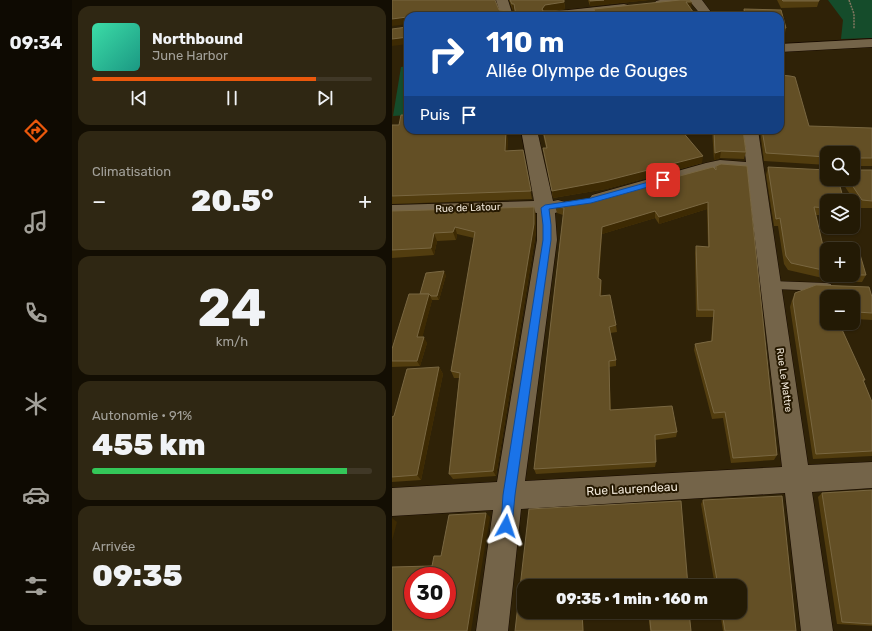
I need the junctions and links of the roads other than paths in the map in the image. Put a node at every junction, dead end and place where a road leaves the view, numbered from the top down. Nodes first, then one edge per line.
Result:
1 (502, 0) edge
2 (695, 0) edge
3 (649, 5) edge
4 (634, 7) edge
5 (505, 12) edge
6 (587, 12) edge
7 (705, 12) edge
8 (872, 43) edge
9 (784, 48) edge
10 (530, 134) edge
11 (750, 134) edge
12 (764, 168) junction
13 (545, 208) junction
14 (392, 211) edge
15 (772, 285) junction
16 (840, 287) edge
17 (872, 476) edge
18 (798, 480) junction
19 (509, 495) junction
20 (392, 502) edge
21 (492, 631) edge
22 (817, 631) edge

1 - 5 street
2 - 3 street
2 - 7 street
4 - 6 street
8 - 9 street
10 - 13 street
11 - 12 street, Rue Le Mattre
12 - 13 street, Rue de Latour
12 - 15 street, Rue Le Mattre
13 - 14 street, Rue de Latour
13 - 19 street
15 - 16 lane
15 - 18 street, Rue Le Mattre
17 - 18 street, Rue Laurendeau
18 - 19 street, Rue Laurendeau
18 - 22 street, Rue Le Mattre
19 - 20 street, Rue Laurendeau
19 - 21 street

